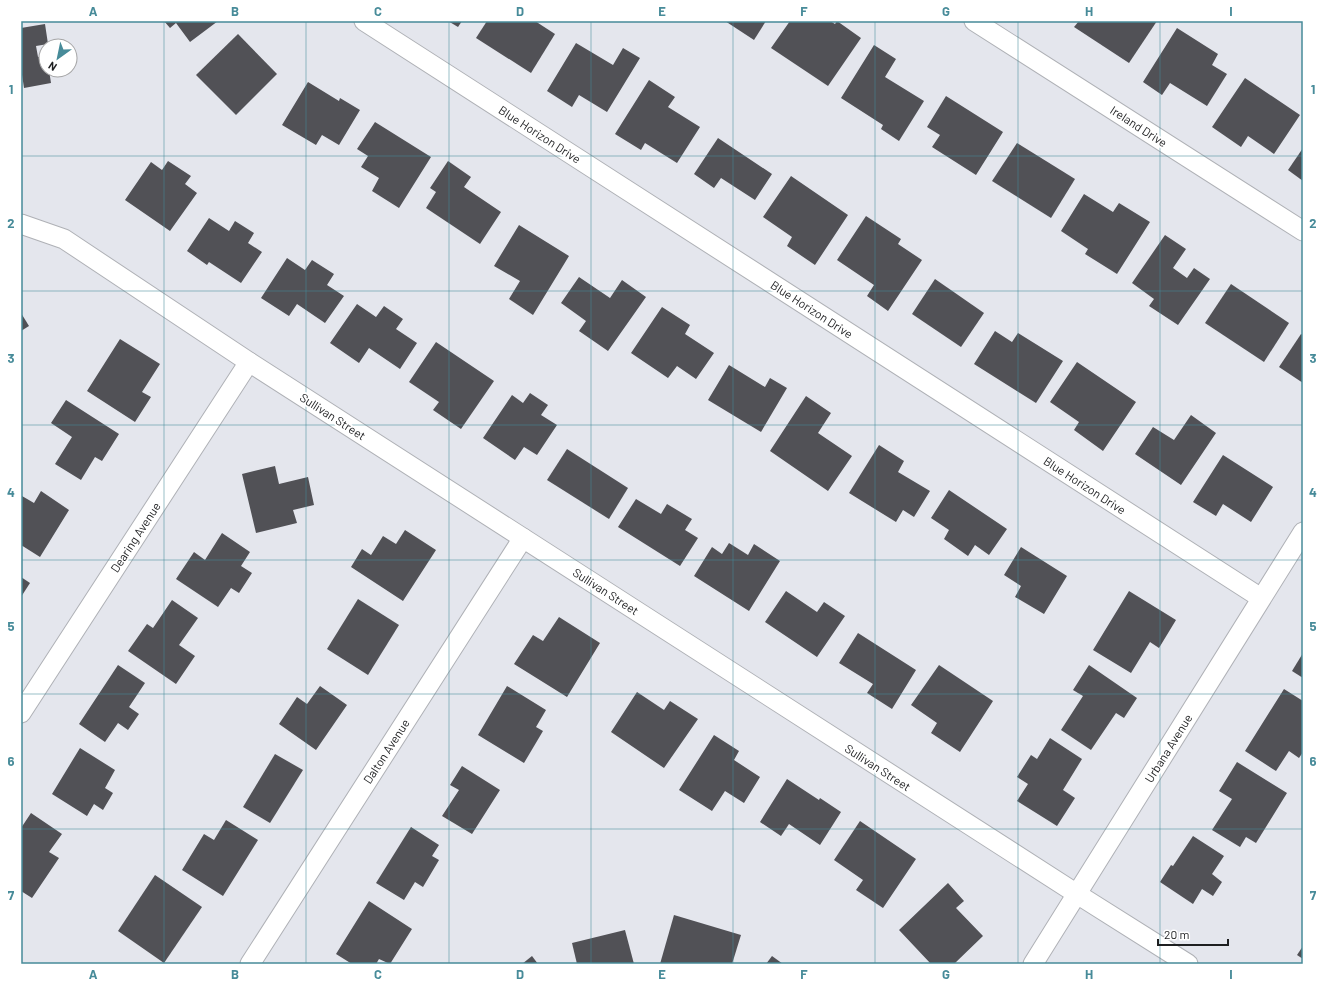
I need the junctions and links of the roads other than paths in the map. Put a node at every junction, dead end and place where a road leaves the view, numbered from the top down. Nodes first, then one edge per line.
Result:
1 (364, 21) edge
2 (974, 21) edge
3 (21, 224) edge
4 (1303, 231) edge
5 (249, 362) junction
6 (1303, 532) edge
7 (523, 538) junction
8 (1261, 598) junction
9 (21, 713) edge
10 (1076, 894) junction
11 (250, 964) edge
12 (1033, 964) edge
13 (1188, 964) edge

1 - 8 street, Blue Horizon Drive
2 - 4 street, Ireland Drive
3 - 5 street, Sullivan Street
5 - 7 street, Sullivan Street
5 - 9 street, Dearing Avenue
6 - 8 street, Urbana Avenue
7 - 10 street, Sullivan Street
7 - 11 street, Dalton Avenue
8 - 10 street, Urbana Avenue
10 - 12 street, Urbana Avenue
10 - 13 street, Sullivan Street

